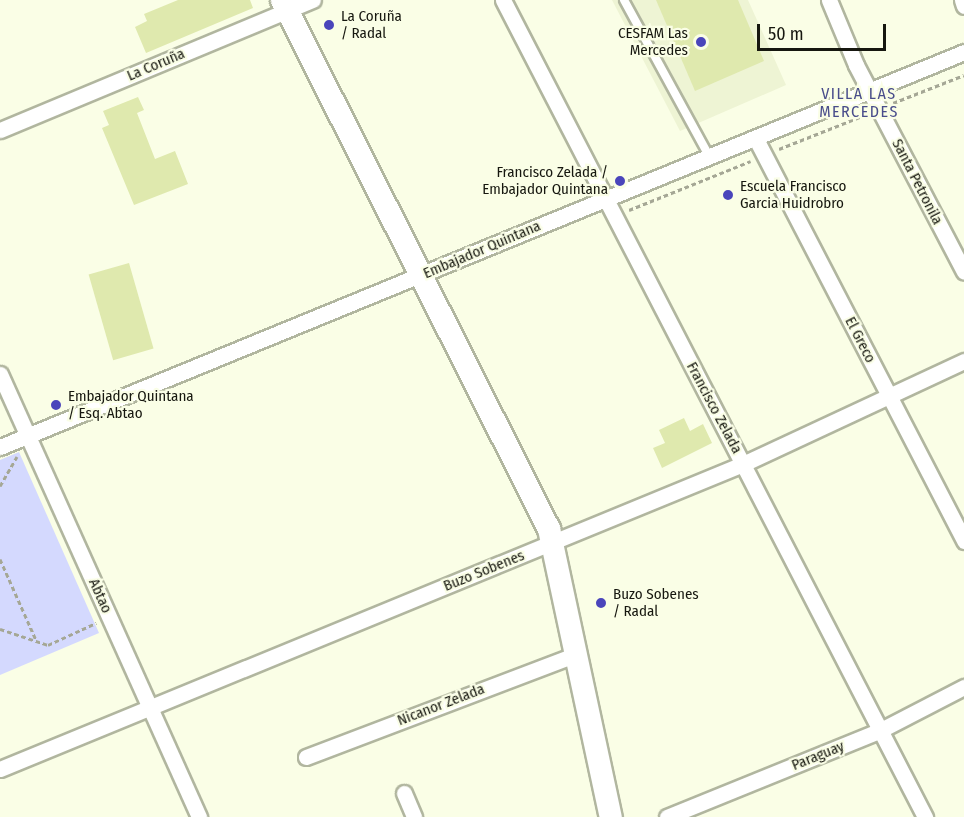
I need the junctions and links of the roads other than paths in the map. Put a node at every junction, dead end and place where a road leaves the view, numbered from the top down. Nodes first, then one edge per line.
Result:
1 (313, 0) edge
2 (503, 0) edge
3 (624, 0) edge
4 (829, 0) edge
5 (962, 0) edge
6 (285, 5) edge
7 (964, 6) edge
8 (964, 52) edge
9 (870, 92) junction
10 (0, 130) edge
11 (756, 139) junction
12 (710, 158) junction
13 (605, 199) junction
14 (964, 272) edge
15 (422, 276) junction
16 (964, 361) edge
17 (0, 374) edge
18 (889, 396) junction
19 (22, 439) junction
20 (0, 447) edge
21 (743, 464) junction
22 (964, 541) edge
23 (554, 542) junction
24 (577, 654) junction
25 (964, 687) edge
26 (150, 708) junction
27 (879, 731) junction
28 (306, 757) dead end
29 (0, 769) edge
30 (404, 793) dead end
31 (199, 817) edge
32 (414, 817) edge
33 (611, 817) edge
34 (668, 817) edge
35 (925, 817) edge

1 - 6 street, La Coruña
2 - 13 street, Francisco Zelada
3 - 12 lane
4 - 9 street, Santa Petronila
5 - 7 street
6 - 10 street, La Coruña
6 - 15 main road
8 - 9 street, Embajador Quintana
9 - 11 street, Embajador Quintana
9 - 14 street, Santa Petronila
11 - 12 street, Embajador Quintana
11 - 18 street, El Greco
12 - 13 street, Embajador Quintana
13 - 15 street, Embajador Quintana
13 - 21 street, Francisco Zelada
15 - 19 street, Embajador Quintana
15 - 23 main road
16 - 18 street, Buzo Sobenes
17 - 19 street, Abtao
18 - 21 street, Buzo Sobenes
18 - 22 street, El Greco
19 - 20 street, Embajador Quintana
19 - 26 street, Abtao
21 - 23 street, Buzo Sobenes
21 - 27 street, Francisco Zelada
23 - 24 main road
23 - 26 street, Buzo Sobenes
24 - 28 street, Nicanor Zelada
24 - 33 main road
25 - 27 street, Paraguay
26 - 29 street, Buzo Sobenes
26 - 31 street, Abtao
27 - 34 street, Paraguay
27 - 35 street, Francisco Zelada
30 - 32 street

